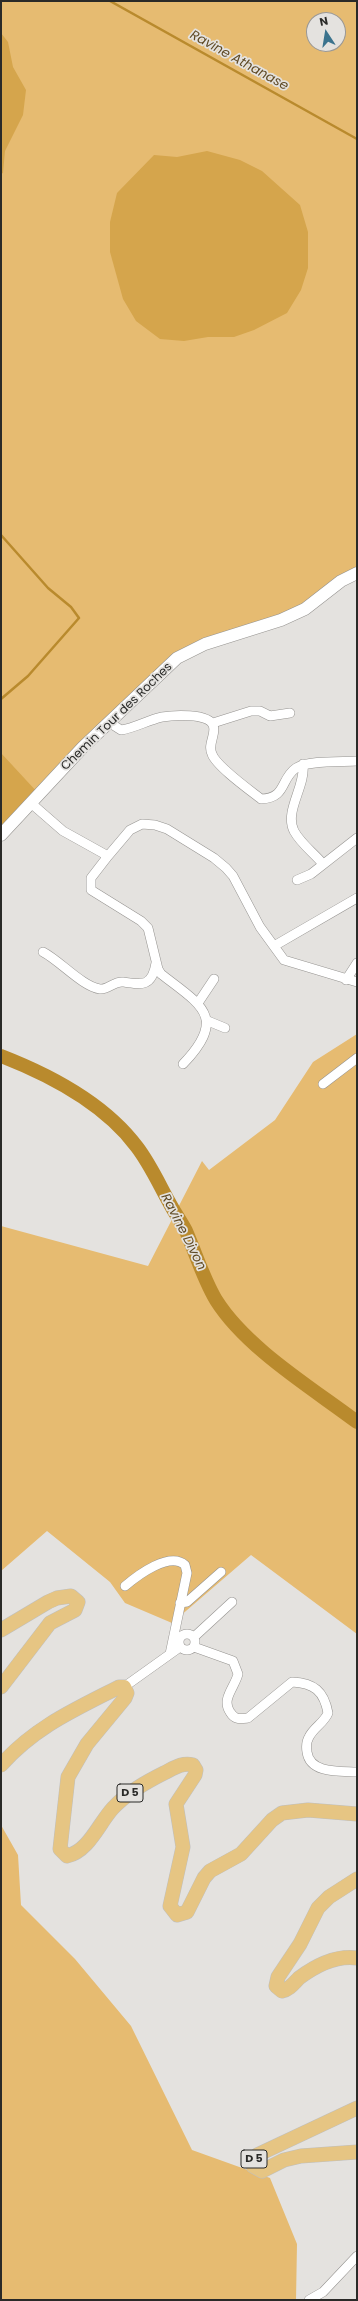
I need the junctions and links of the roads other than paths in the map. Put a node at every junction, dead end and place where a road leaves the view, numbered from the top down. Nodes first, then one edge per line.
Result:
1 (357, 573) edge
2 (290, 713) dead end
3 (110, 723) junction
4 (213, 723) junction
5 (357, 761) edge
6 (303, 764) junction
7 (32, 804) junction
8 (1, 834) edge
9 (357, 838) edge
10 (108, 856) junction
11 (323, 864) junction
12 (297, 880) dead end
13 (357, 898) edge
14 (274, 946) junction
15 (43, 952) dead end
16 (156, 963) junction
17 (357, 963) edge
18 (214, 979) dead end
19 (346, 980) junction
20 (357, 982) edge
21 (198, 1003) junction
22 (208, 1021) junction
23 (225, 1028) dead end
24 (357, 1058) edge
25 (183, 1064) dead end
26 (323, 1084) dead end
27 (221, 1572) dead end
28 (125, 1586) dead end
29 (180, 1602) junction
30 (232, 1602) dead end
31 (1, 1630) edge
32 (194, 1637) junction
33 (180, 1647) junction
34 (194, 1647) junction
35 (170, 1654) junction
36 (1, 1687) edge
37 (124, 1687) junction
38 (1, 1765) edge
39 (357, 1772) edge
40 (357, 1814) edge
41 (357, 1879) edge
42 (357, 1958) edge
43 (357, 2108) edge
44 (357, 2152) edge
45 (357, 2256) edge
46 (323, 2296) edge
47 (309, 2300) edge

1 - 3 street, Chemin Tour des Roches
2 - 4 street
3 - 4 street
3 - 7 street, Chemin Tour des Roches
4 - 6 street
5 - 6 street
6 - 11 street
7 - 8 street, Chemin Tour des Roches
7 - 10 street
9 - 11 street
10 - 14 street
10 - 16 street
11 - 12 street
13 - 14 street
14 - 19 street
15 - 16 street
16 - 21 street
17 - 19 street
18 - 21 street
19 - 20 street
21 - 22 street
22 - 23 street
22 - 25 street
24 - 26 street
27 - 29 street
28 - 29 street
29 - 35 street
30 - 32 street
31 - 36 main road
32 - 33 street
32 - 34 street
33 - 34 street
33 - 35 street
34 - 39 street
35 - 37 street
37 - 38 main road
37 - 40 main road, D 5
41 - 42 main road
43 - 44 main road, D 5
45 - 46 street
46 - 47 street

